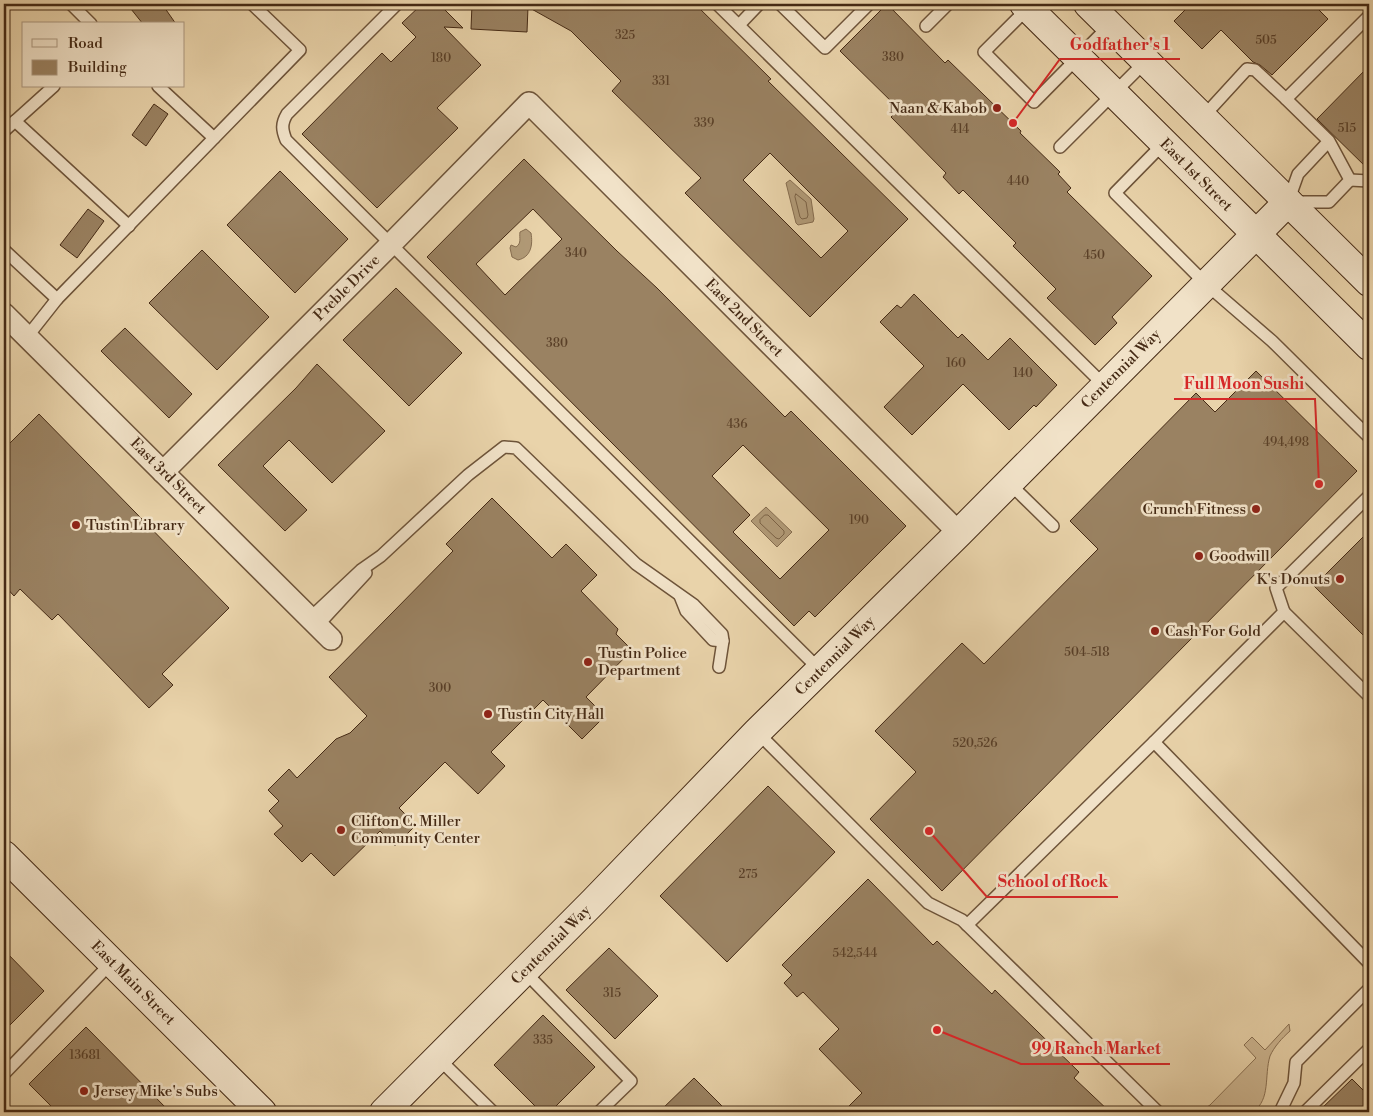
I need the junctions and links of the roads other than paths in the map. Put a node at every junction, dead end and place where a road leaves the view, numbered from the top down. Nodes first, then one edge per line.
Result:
1 (71, 4) edge
2 (252, 4) edge
3 (397, 4) edge
4 (717, 4) edge
5 (759, 4) edge
6 (780, 4) edge
7 (869, 4) edge
8 (948, 4) edge
9 (1088, 4) edge
10 (1026, 6) edge
11 (1369, 16) edge
12 (89, 22) edge
13 (739, 25) junction
14 (1110, 25) junction
15 (926, 26) dead end
16 (1079, 58) junction
17 (1146, 61) junction
18 (52, 88) edge
19 (160, 88) edge
20 (1114, 93) junction
21 (1286, 99) junction
22 (529, 103) joint
23 (1203, 117) junction
24 (15, 121) junction
25 (4, 131) edge
26 (214, 138) junction
27 (1329, 140) junction
28 (1164, 143) junction
29 (1060, 147) dead end
30 (1350, 180) junction
31 (1369, 181) edge
32 (1288, 202) junction
33 (129, 226) junction
34 (1256, 234) junction
35 (391, 244) junction
36 (4, 250) edge
37 (1369, 282) edge
38 (1206, 284) junction
39 (57, 299) junction
40 (4, 314) edge
41 (27, 337) junction
42 (1369, 346) edge
43 (1104, 386) junction
44 (1369, 437) edge
45 (163, 472) junction
46 (1008, 483) junction
47 (1369, 496) edge
48 (1054, 526) dead end
49 (959, 533) junction
50 (1284, 612) junction
51 (320, 627) joint
52 (719, 667) dead end
53 (820, 670) junction
54 (1369, 696) edge
55 (757, 732) junction
56 (1154, 742) junction
57 (4, 855) edge
58 (967, 925) junction
59 (112, 962) junction
60 (1369, 963) edge
61 (524, 971) junction
62 (1369, 989) edge
63 (1369, 1049) edge
64 (438, 1058) junction
65 (4, 1074) edge
66 (262, 1112) edge
67 (384, 1112) edge
68 (492, 1112) edge
69 (599, 1112) edge
70 (1158, 1112) edge
71 (1280, 1112) edge
72 (1305, 1112) edge

1 - 12 lane
2 - 26 lane
3 - 35 lane
4 - 13 lane
5 - 13 lane
6 - 7 lane
8 - 15 lane
9 - 14 street
10 - 16 street, East 1st Street
10 - 16 lane
11 - 21 lane
13 - 43 lane
14 - 16 lane
14 - 17 street
16 - 20 street, East 1st Street
17 - 20 lane
17 - 23 street
18 - 24 lane
19 - 26 lane
20 - 28 street, East 1st Street
20 - 29 lane
21 - 23 lane
21 - 27 lane
22 - 35 street, Preble Drive
22 - 49 street, East 2nd Street
23 - 32 street
24 - 25 lane
24 - 33 lane
26 - 33 lane
27 - 30 lane
27 - 32 lane
28 - 34 street, East 1st Street
28 - 38 lane
30 - 31 lane
30 - 32 lane
32 - 34 street, Centennial Way
32 - 37 street
33 - 39 lane
34 - 38 street, Centennial Way
34 - 42 street, East 1st Street
35 - 45 street, Preble Drive
35 - 53 lane
36 - 39 lane
38 - 43 street, Centennial Way
38 - 44 lane
39 - 41 lane
40 - 41 street, East 3rd Street
41 - 45 street, East 3rd Street
43 - 46 street, Centennial Way
45 - 51 street, East 3rd Street
46 - 48 lane
46 - 49 street, Centennial Way
47 - 50 lane
49 - 53 street, Centennial Way
50 - 54 lane
50 - 56 lane
51 - 52 lane
53 - 55 street, Centennial Way
55 - 58 lane
55 - 61 street, Centennial Way
56 - 58 lane
56 - 60 lane
57 - 59 street, East Main Street
58 - 70 lane
59 - 65 lane
59 - 66 street, East Main Street
61 - 64 street, Centennial Way
61 - 69 lane
62 - 71 lane
63 - 72 lane
64 - 67 street, Centennial Way
64 - 68 lane

